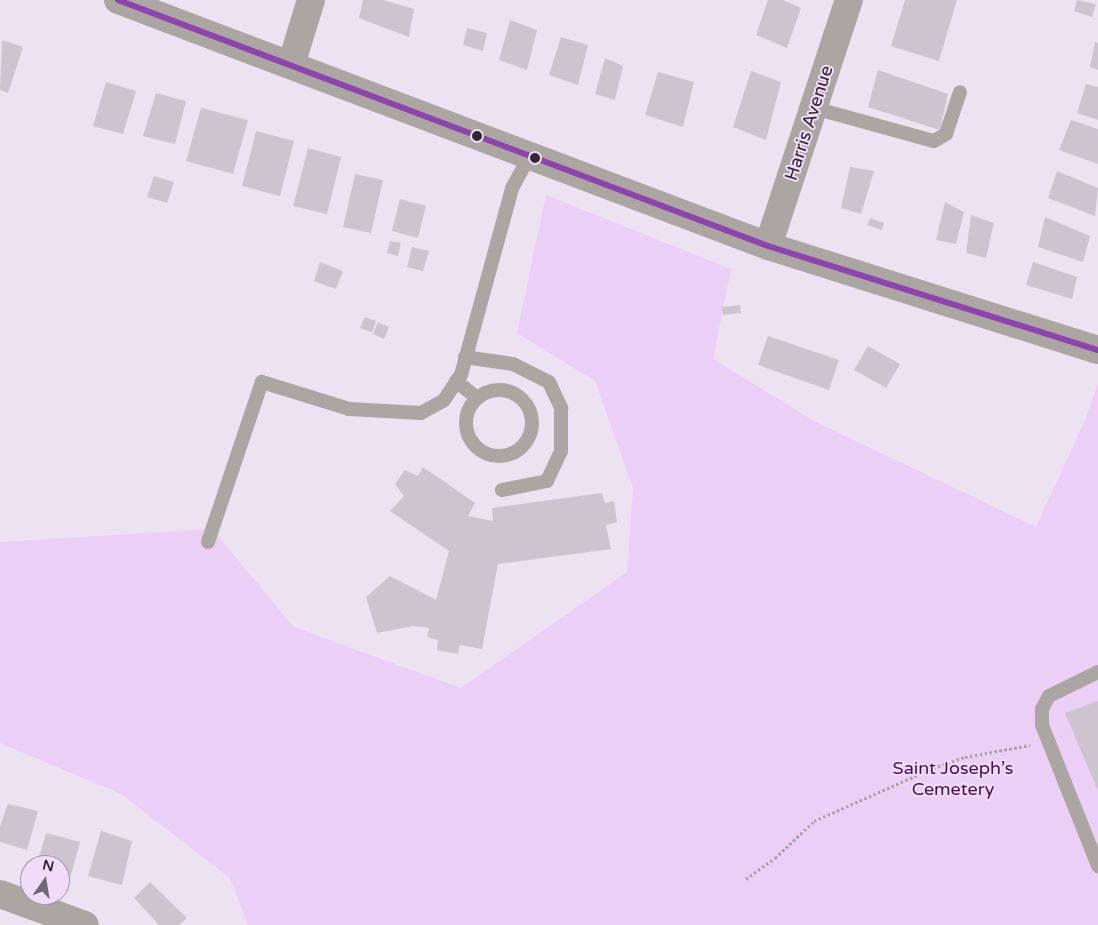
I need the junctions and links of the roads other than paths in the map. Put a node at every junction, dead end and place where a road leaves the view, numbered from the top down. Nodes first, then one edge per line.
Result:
1 (118, 0) edge
2 (311, 0) edge
3 (849, 0) edge
4 (291, 65) junction
5 (960, 92) dead end
6 (814, 108) junction
7 (530, 156) junction
8 (768, 246) junction
9 (1098, 350) edge
10 (465, 357) junction
11 (456, 382) junction
12 (477, 398) junction
13 (502, 490) dead end
14 (208, 542) dead end
15 (1098, 672) edge
16 (1098, 866) edge
17 (0, 894) edge
18 (86, 925) edge

1 - 4 street
2 - 4 street
3 - 6 street, Harris Avenue
4 - 7 street
5 - 6 lane
6 - 8 street, Harris Avenue
7 - 8 street
7 - 10 lane
8 - 9 street
10 - 11 lane
10 - 13 lane
11 - 12 lane
11 - 14 lane
12 - 12 lane
15 - 16 lane
17 - 18 street

